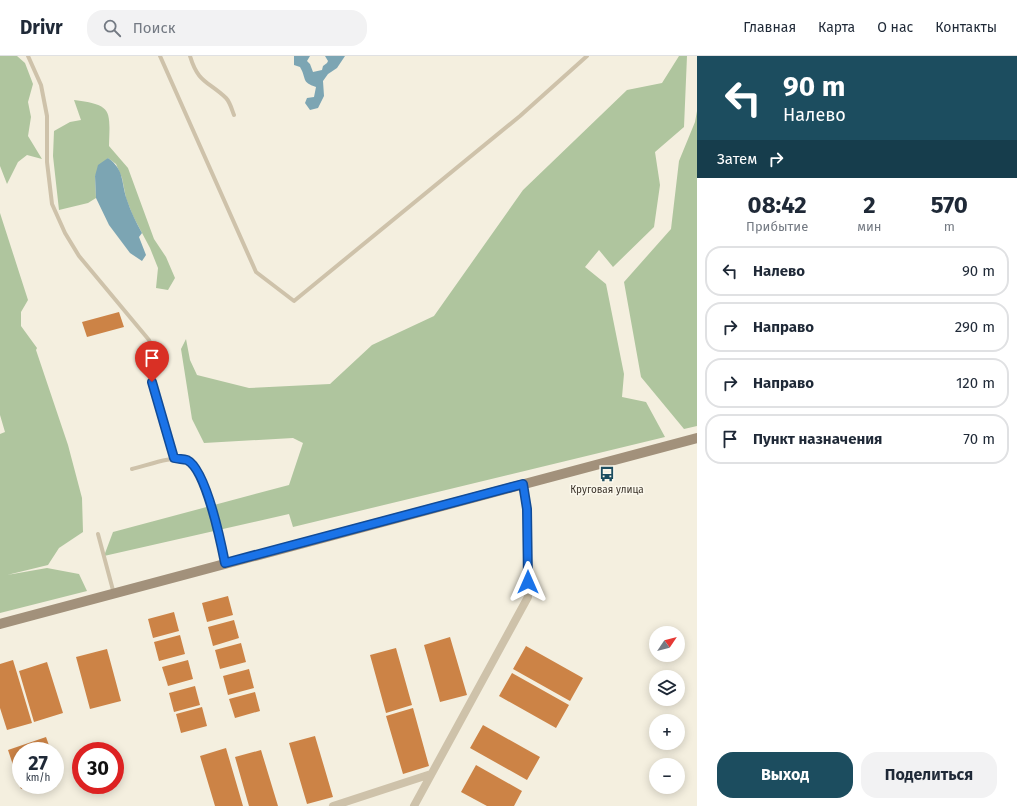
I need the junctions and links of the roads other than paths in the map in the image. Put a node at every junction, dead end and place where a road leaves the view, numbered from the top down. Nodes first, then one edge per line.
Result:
1 (28, 56) edge
2 (160, 56) edge
3 (190, 56) edge
4 (587, 56) edge
5 (234, 115) dead end
6 (697, 438) edge
7 (174, 458) junction
8 (132, 469) dead end
9 (523, 484) junction
10 (98, 534) dead end
11 (225, 563) junction
12 (114, 594) junction
13 (0, 624) edge
14 (431, 774) junction
15 (333, 806) edge
16 (414, 806) edge

1 - 7 lane
2 - 4 lane
3 - 5 lane
6 - 9 main road
7 - 8 lane
7 - 11 lane
9 - 11 main road
9 - 14 street
10 - 12 lane
11 - 12 main road
12 - 13 main road
14 - 15 street
14 - 16 street

